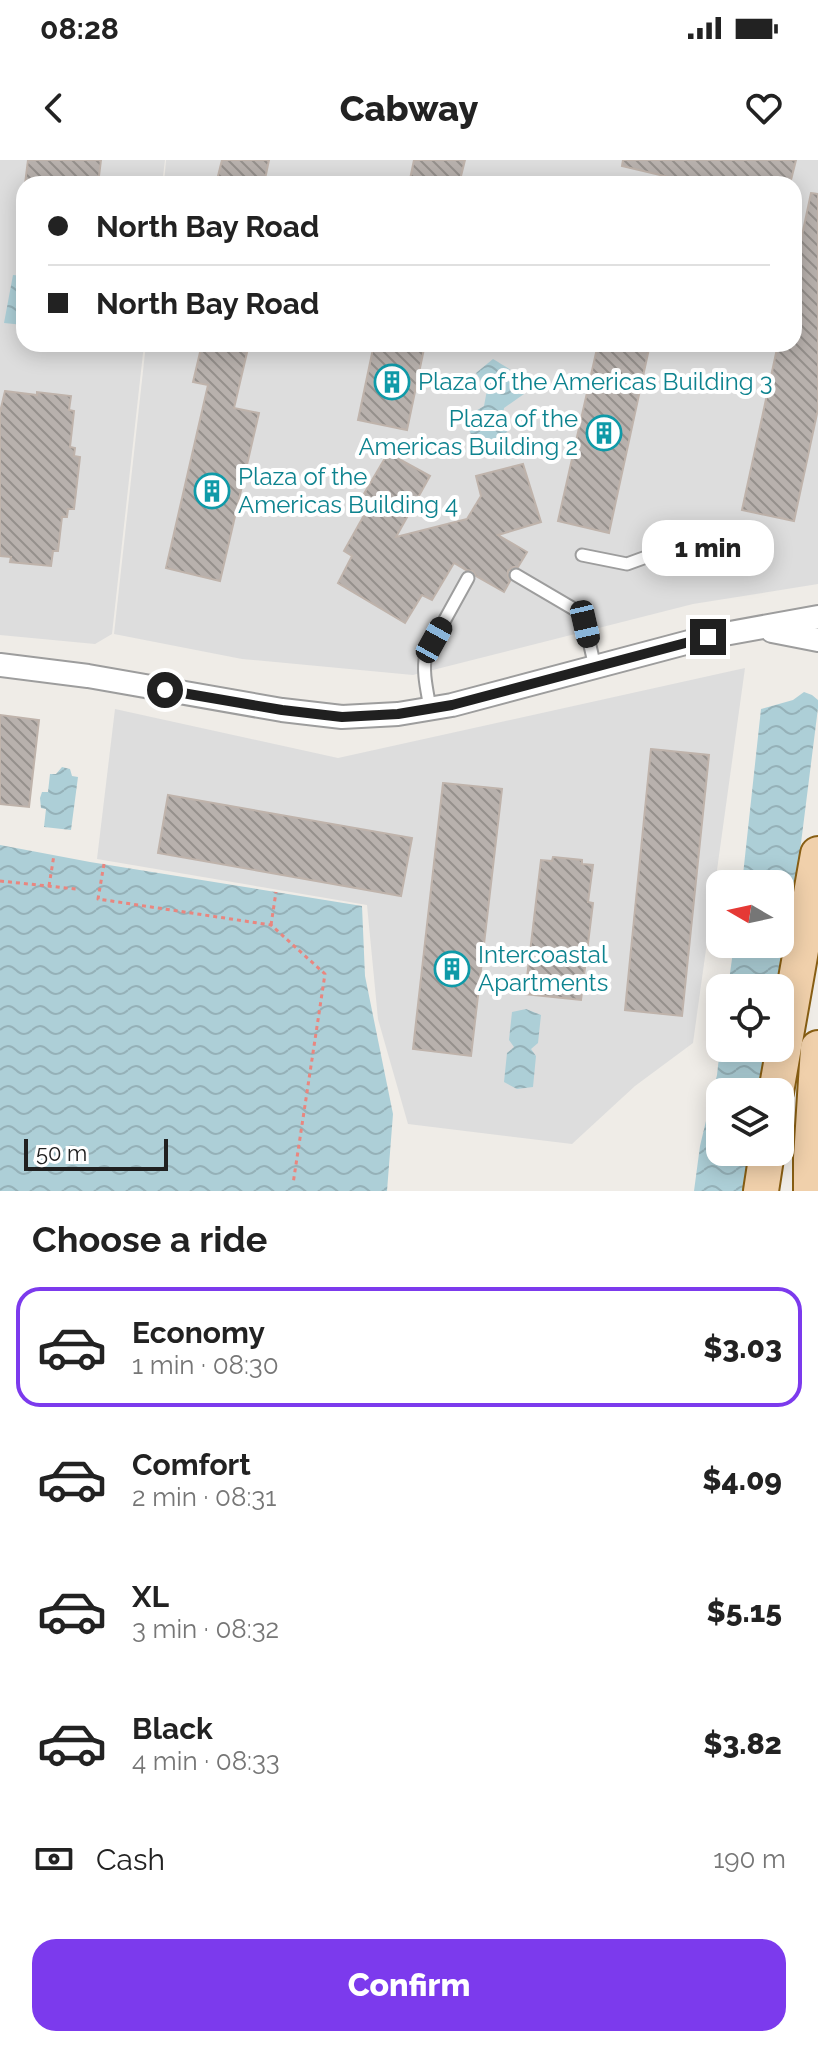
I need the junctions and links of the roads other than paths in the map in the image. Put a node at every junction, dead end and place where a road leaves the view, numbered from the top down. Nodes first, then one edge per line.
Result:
1 (666, 546) dead end
2 (582, 555) dead end
3 (516, 575) dead end
4 (468, 578) dead end
5 (818, 617) edge
6 (759, 628) junction
7 (818, 640) edge
8 (0, 665) edge
9 (595, 667) junction
10 (430, 708) junction
11 (818, 854) edge
12 (818, 1048) edge
13 (778, 1078) edge
14 (765, 1166) edge
15 (761, 1191) edge
16 (811, 1191) edge

1 - 2 lane
3 - 9 lane
4 - 10 lane
5 - 6 street
6 - 7 street
6 - 9 street
8 - 10 street
9 - 10 street
11 - 13 main road
12 - 16 main road
14 - 15 main road

